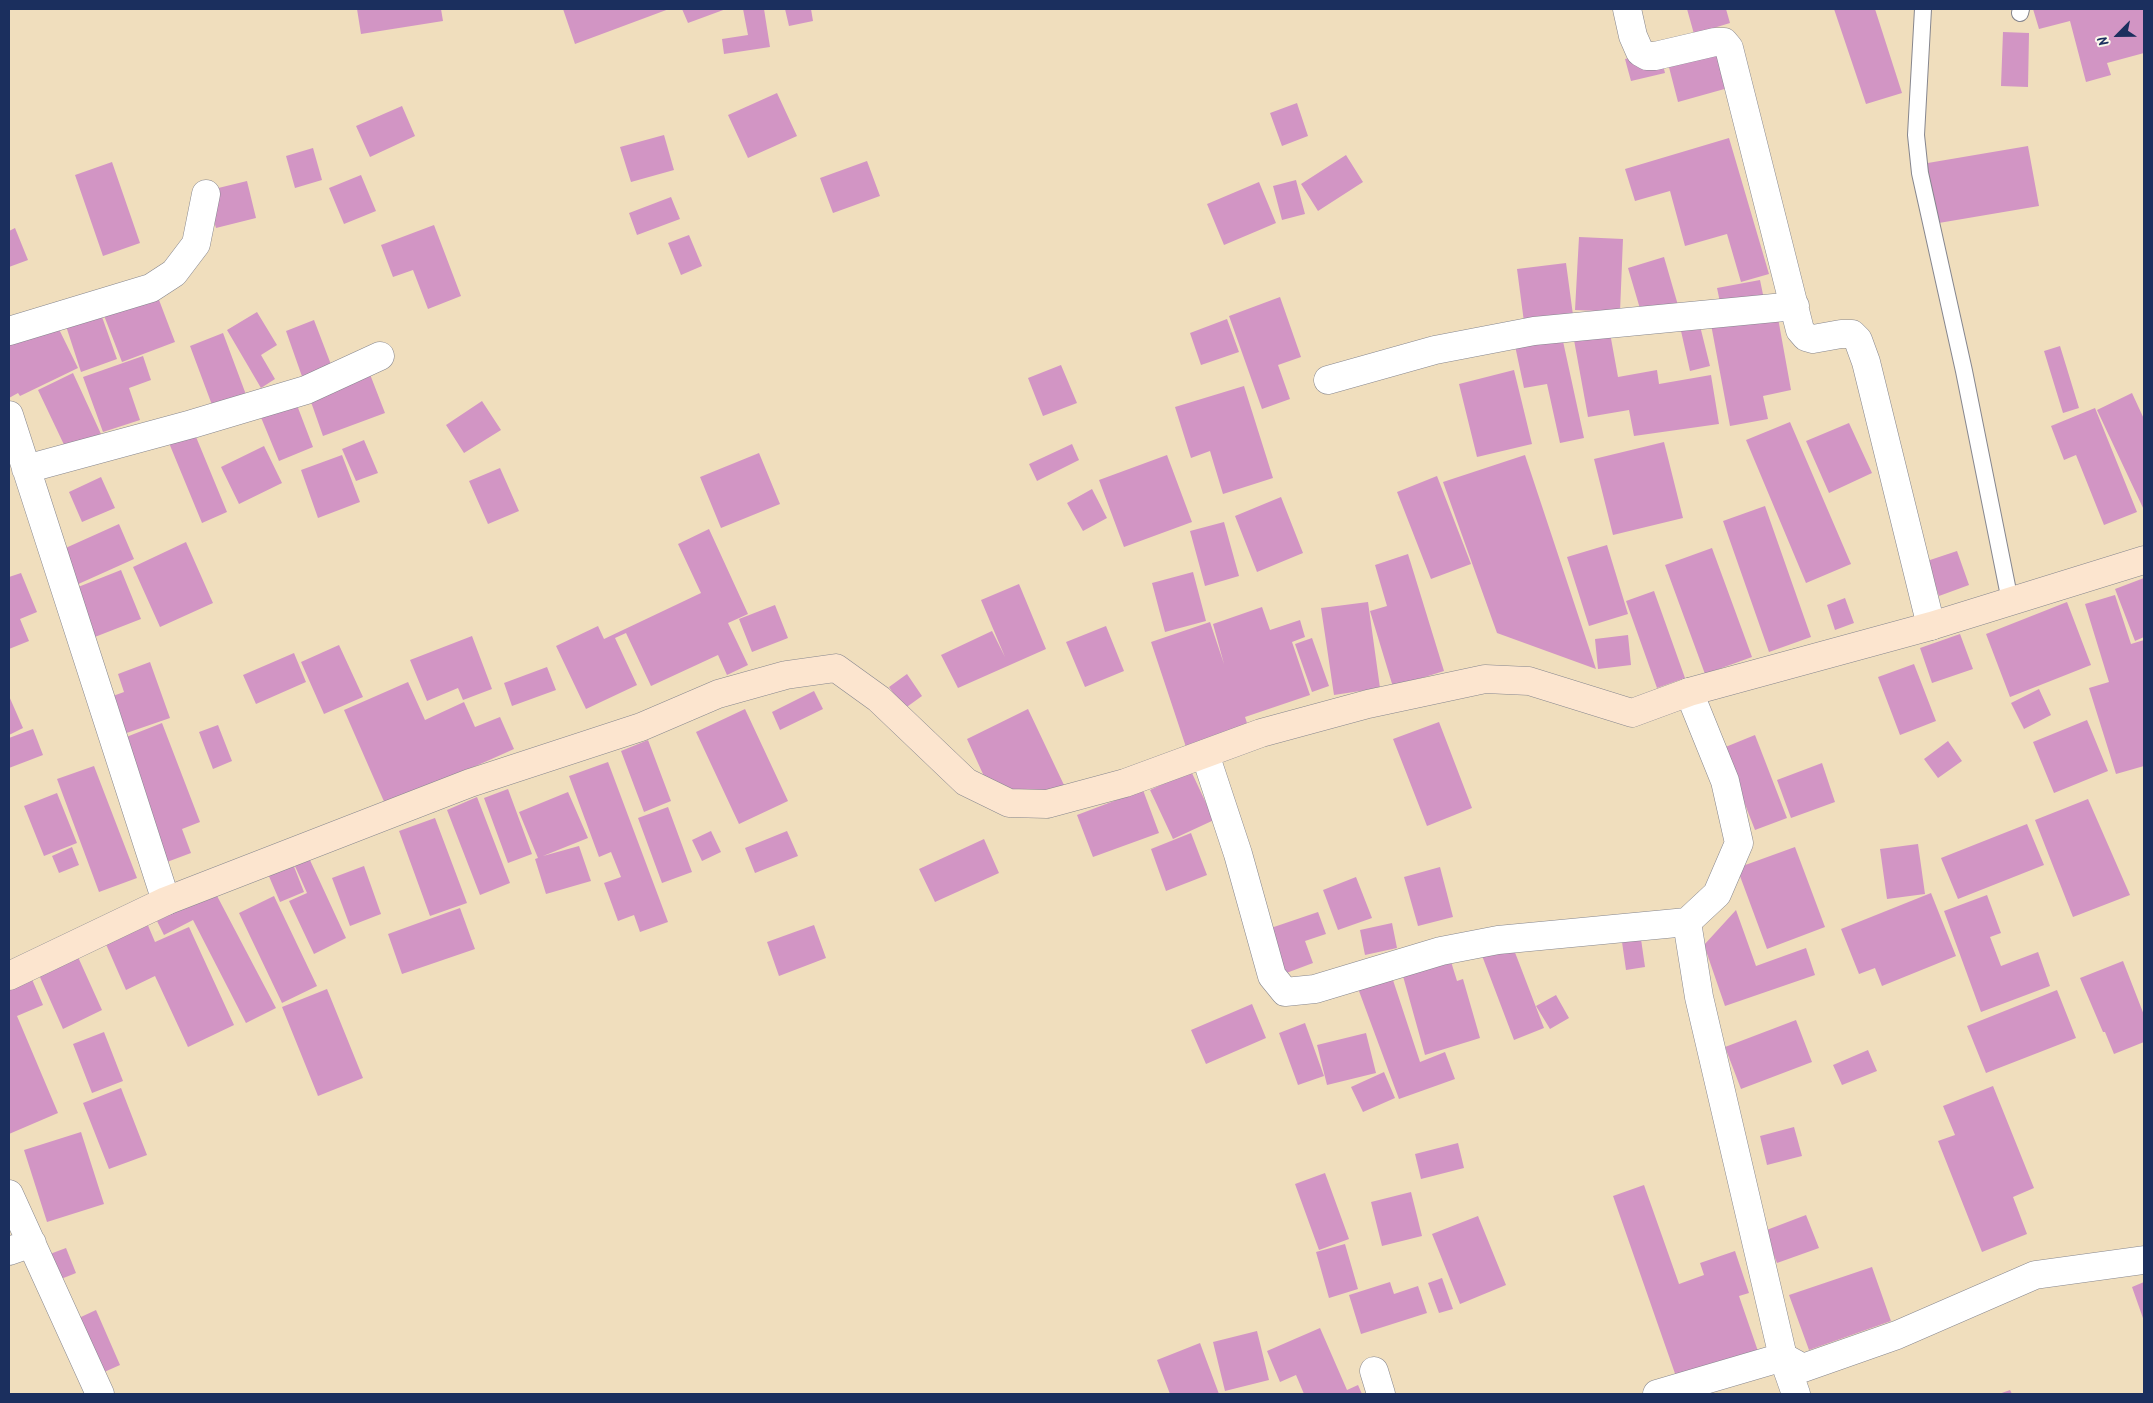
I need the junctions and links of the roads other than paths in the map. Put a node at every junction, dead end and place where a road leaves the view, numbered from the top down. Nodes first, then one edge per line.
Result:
1 (1627, 9) edge
2 (1924, 9) edge
3 (206, 194) dead end
4 (1795, 306) junction
5 (9, 330) edge
6 (380, 356) dead end
7 (1328, 380) dead end
8 (9, 416) edge
9 (26, 468) junction
10 (2144, 560) edge
11 (2010, 601) junction
12 (1931, 626) junction
13 (1689, 692) junction
14 (1205, 754) junction
15 (166, 901) junction
16 (1687, 922) junction
17 (9, 976) edge
18 (9, 1194) edge
19 (20, 1247) edge
20 (2144, 1260) edge
21 (1784, 1357) junction
22 (100, 1394) edge
23 (1657, 1394) edge
24 (1796, 1394) edge

1 - 4 street
2 - 11 lane
3 - 5 street
4 - 7 street
4 - 12 street
6 - 9 street
8 - 9 street
9 - 15 street
10 - 11 street
11 - 12 street
12 - 13 street
13 - 14 street
13 - 16 street
14 - 15 street
14 - 16 street
15 - 17 street
16 - 21 street
18 - 19 street
19 - 22 street
20 - 21 street
21 - 23 street
21 - 24 street

